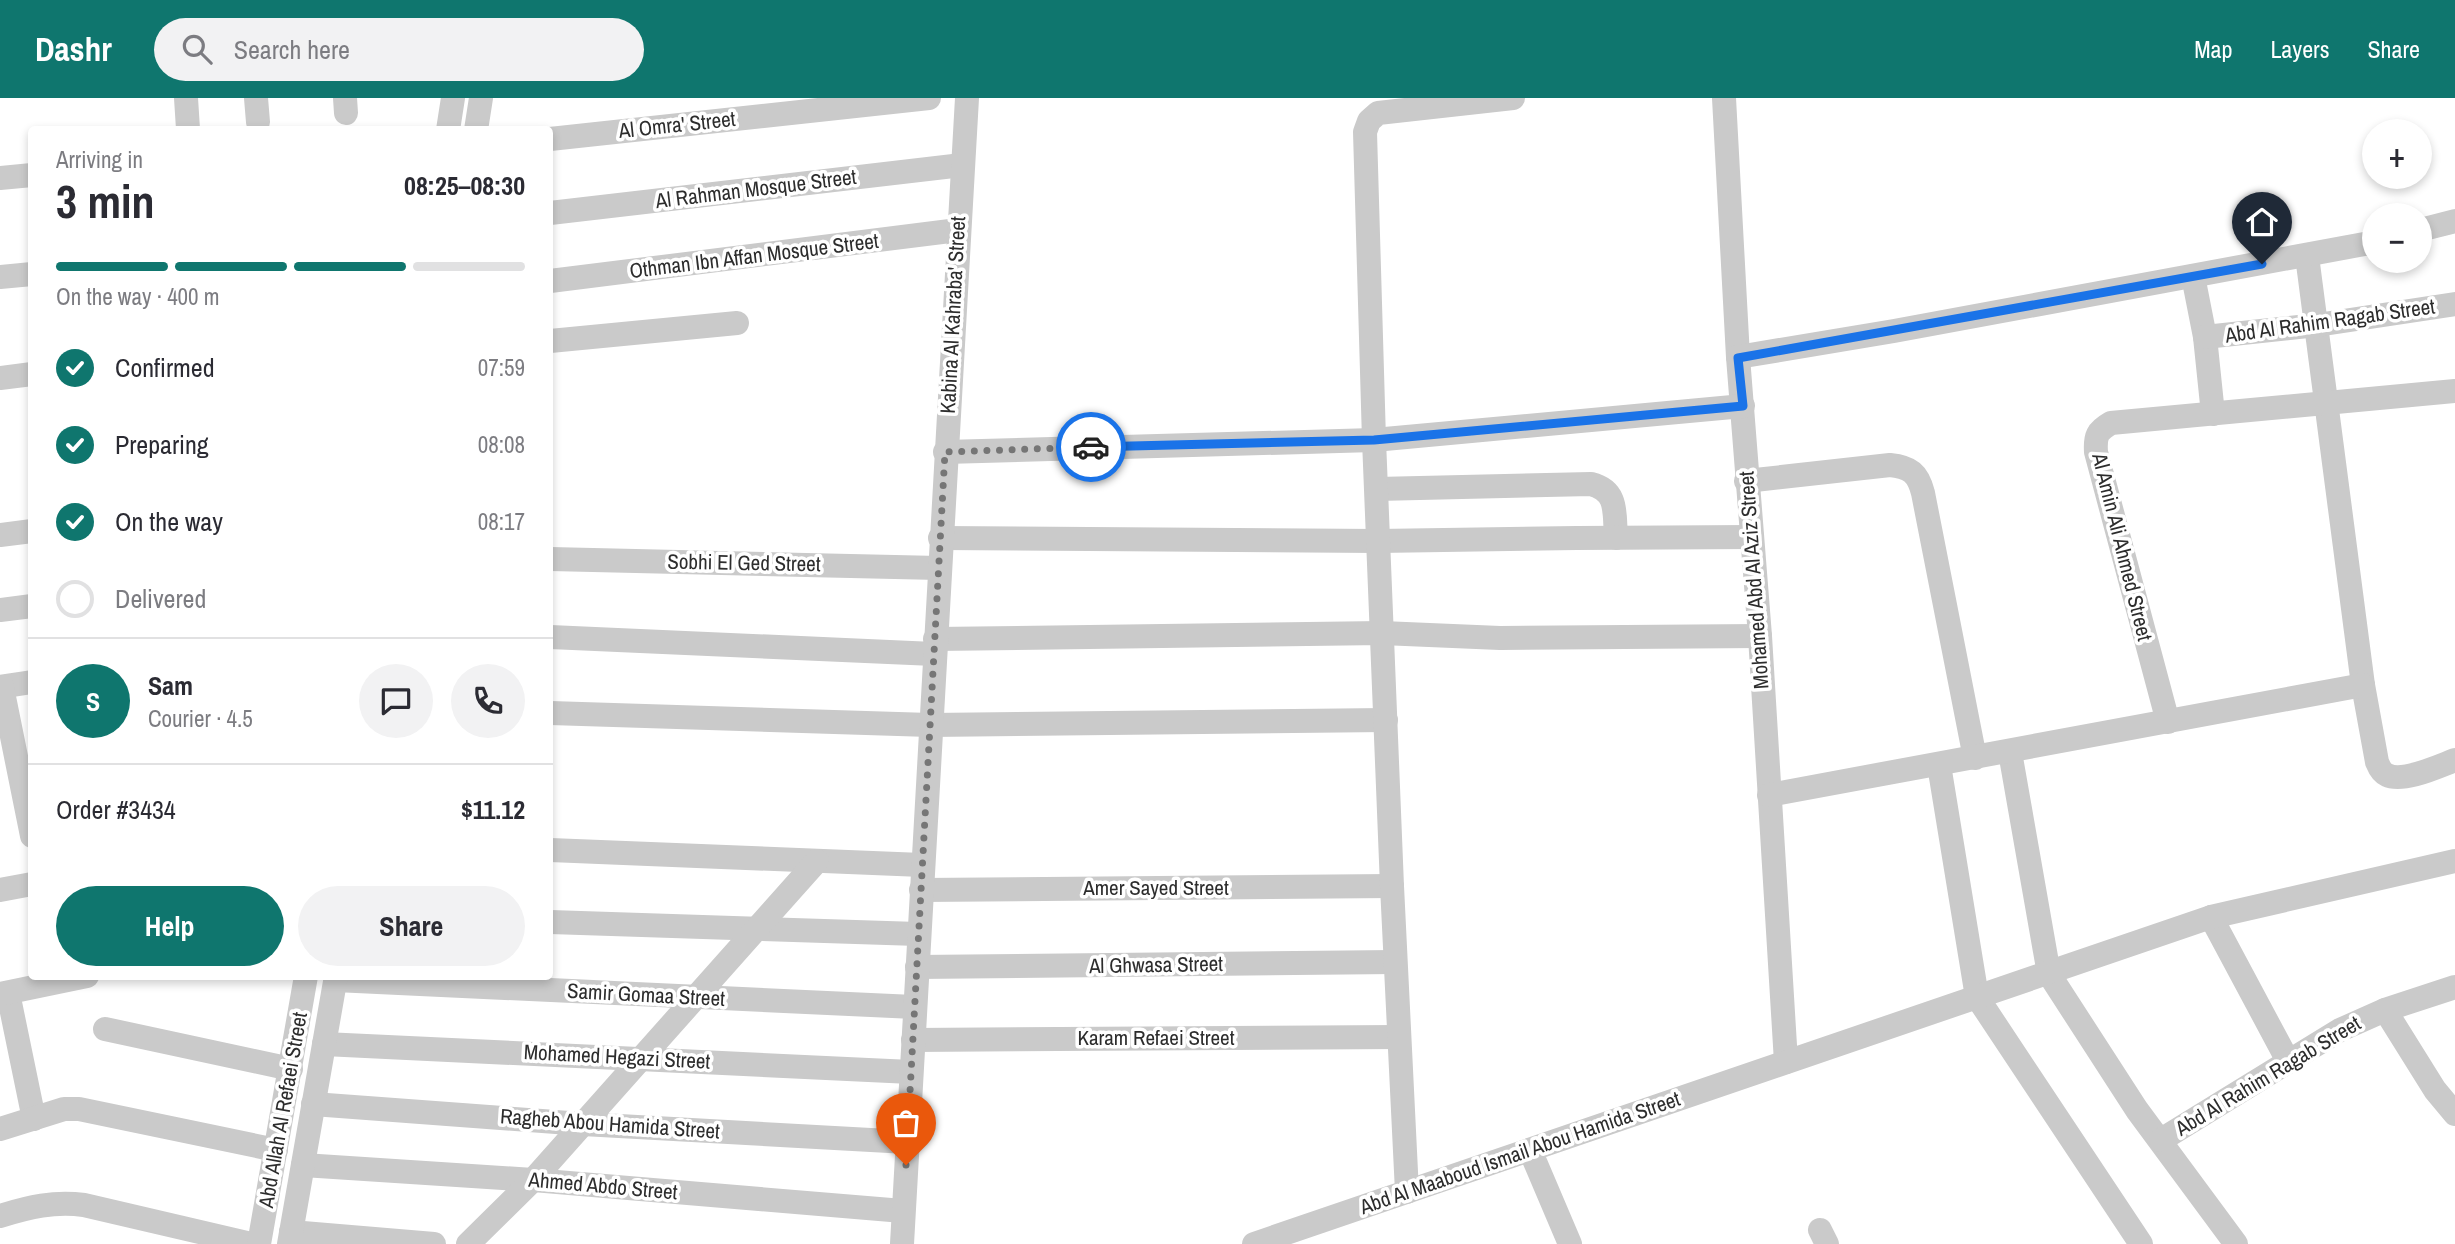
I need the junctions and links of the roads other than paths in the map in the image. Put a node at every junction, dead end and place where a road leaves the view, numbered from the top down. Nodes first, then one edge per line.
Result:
1 (186, 98) edge
2 (453, 98) edge
3 (481, 98) edge
4 (929, 98) edge
5 (967, 98) edge
6 (1513, 98) edge
7 (1724, 98) edge
8 (188, 126) edge
9 (449, 126) edge
10 (477, 126) edge
11 (553, 139) edge
12 (962, 165) junction
13 (28, 175) edge
14 (0, 178) edge
15 (553, 213) edge
16 (2455, 221) edge
17 (2432, 227) edge
18 (958, 230) junction
19 (2362, 245) edge
20 (2307, 256) junction
21 (28, 274) edge
22 (2193, 276) junction
23 (0, 277) edge
24 (553, 281) edge
25 (2455, 304) edge
26 (737, 323) dead end
27 (2317, 325) junction
28 (2205, 337) junction
29 (553, 341) edge
30 (1738, 358) junction
31 (28, 374) edge
32 (0, 377) edge
33 (2455, 391) edge
34 (2325, 405) junction
35 (1743, 406) junction
36 (2213, 414) junction
37 (1374, 440) junction
38 (945, 452) junction
39 (1746, 481) junction
40 (1377, 489) junction
41 (28, 532) edge
42 (0, 535) edge
43 (1752, 537) junction
44 (940, 538) junction
45 (1616, 538) junction
46 (1378, 541) junction
47 (553, 558) edge
48 (939, 568) junction
49 (28, 606) edge
50 (0, 610) edge
51 (1382, 633) junction
52 (1760, 636) junction
53 (553, 638) edge
54 (934, 646) junction
55 (28, 683) edge
56 (2363, 685) junction
57 (1, 687) edge
58 (553, 713) edge
59 (1386, 720) junction
60 (2168, 722) junction
61 (930, 725) junction
62 (2010, 752) junction
63 (1975, 758) junction
64 (2455, 760) edge
65 (1940, 765) junction
66 (17, 788) edge
67 (1769, 795) junction
68 (28, 823) edge
69 (553, 850) edge
70 (817, 861) junction
71 (2455, 861) edge
72 (922, 865) junction
73 (28, 885) edge
74 (1391, 886) junction
75 (0, 890) edge
76 (921, 890) junction
77 (2211, 917) junction
78 (553, 922) edge
79 (757, 929) junction
80 (918, 934) junction
81 (1395, 962) junction
82 (917, 967) junction
83 (2049, 974) junction
84 (58, 980) edge
85 (305, 980) edge
86 (335, 980) edge
87 (355, 980) edge
88 (2455, 987) edge
89 (4, 993) edge
90 (696, 997) junction
91 (1977, 997) junction
92 (914, 1007) junction
93 (2385, 1010) junction
94 (104, 1029) dead end
95 (1399, 1037) junction
96 (913, 1040) junction
97 (324, 1044) junction
98 (642, 1058) junction
99 (2288, 1061) junction
100 (1786, 1062) junction
101 (291, 1069) junction
102 (911, 1072) junction
103 (313, 1104) junction
104 (2455, 1114) edge
105 (34, 1119) junction
106 (583, 1124) junction
107 (0, 1129) edge
108 (2161, 1140) junction
109 (907, 1142) junction
110 (276, 1150) junction
111 (1530, 1150) junction
112 (303, 1166) junction
113 (533, 1180) junction
114 (1407, 1192) junction
115 (903, 1211) junction
116 (0, 1216) edge
117 (290, 1238) edge
118 (251, 1244) edge
119 (259, 1244) edge
120 (433, 1244) edge
121 (468, 1244) edge
122 (902, 1244) edge
123 (1254, 1244) edge
124 (1570, 1244) edge
125 (2141, 1244) edge
126 (2236, 1244) edge

1 - 8 street
2 - 9 street
3 - 10 street
4 - 11 street, Al Omra' Street
5 - 12 street, Kabina Al Kahraba' Street
6 - 37 street
7 - 30 street, Mohamed Abd Al Aziz Street
12 - 15 street, Al Rahman Mosque Street
12 - 18 street, Kabina Al Kahraba' Street
13 - 14 street
16 - 17 street
18 - 24 street, Othman Ibn Affan Mosque Street
18 - 38 street, Kabina Al Kahraba' Street
19 - 20 street
20 - 22 street
20 - 27 street
21 - 23 street
22 - 28 street
22 - 30 street
25 - 27 street, Abd Al Rahim Ragab Street
26 - 29 street
27 - 28 street, Abd Al Rahim Ragab Street
27 - 34 street
28 - 36 street
30 - 35 street, Mohamed Abd Al Aziz Street
31 - 32 street
33 - 34 street, Al Amin Ali Ahmed Street
34 - 36 street, Al Amin Ali Ahmed Street
34 - 56 street
35 - 37 street
35 - 39 street, Mohamed Abd Al Aziz Street
36 - 60 street, Al Amin Ali Ahmed Street
37 - 38 street
37 - 40 street
38 - 44 street, Kabina Al Kahraba' Street
39 - 43 street, Mohamed Abd Al Aziz Street
39 - 63 street
40 - 45 street
40 - 46 street
41 - 42 street
43 - 45 street
43 - 52 street, Mohamed Abd Al Aziz Street
44 - 46 street
44 - 48 street, Kabina Al Kahraba' Street
45 - 46 street
46 - 51 street
47 - 48 street, Sobhi El Ged Street
48 - 54 street, Kabina Al Kahraba' Street
49 - 50 street
51 - 52 street
51 - 54 street
51 - 59 street
52 - 67 street, Mohamed Abd Al Aziz Street
53 - 54 street
54 - 61 street, Kabina Al Kahraba' Street
55 - 57 street
56 - 60 street
56 - 64 street
57 - 66 street
58 - 61 street
59 - 61 street
59 - 74 street
60 - 62 street
61 - 72 street, Kabina Al Kahraba' Street
62 - 63 street
62 - 83 street
63 - 65 street
65 - 67 street
65 - 91 street
66 - 68 street
67 - 100 street, Mohamed Abd Al Aziz Street
69 - 70 street
70 - 72 street
70 - 79 street
71 - 77 street, Abd Al Maaboud Ismail Abou Hamida Street
72 - 76 street, Kabina Al Kahraba' Street
73 - 75 street
74 - 76 street, Amer Sayed Street
74 - 81 street
76 - 80 street, Kabina Al Kahraba' Street
77 - 83 street, Abd Al Maaboud Ismail Abou Hamida Street
77 - 99 street
78 - 79 street
79 - 80 street
79 - 90 street
80 - 82 street, Kabina Al Kahraba' Street
81 - 82 street, Al Ghwasa Street
81 - 95 street
82 - 92 street, Kabina Al Kahraba' Street
83 - 91 street, Abd Al Maaboud Ismail Abou Hamida Street
83 - 108 street
84 - 89 street
85 - 101 street, Abd Allah Al Refaei Street
86 - 97 street, Abd Allah Al Refaei Street
87 - 90 street, Samir Gomaa Street
88 - 93 street, Abd Al Rahim Ragab Street
89 - 105 street
90 - 92 street, Samir Gomaa Street
90 - 98 street
91 - 100 street, Abd Al Maaboud Ismail Abou Hamida Street
91 - 125 street
92 - 96 street, Kabina Al Kahraba' Street
93 - 99 street, Abd Al Rahim Ragab Street
93 - 104 street
94 - 101 street
95 - 96 street, Karam Refaei Street
95 - 114 street
96 - 102 street, Kabina Al Kahraba' Street
97 - 98 street, Mohamed Hegazi Street
97 - 103 street, Abd Allah Al Refaei Street
98 - 102 street, Mohamed Hegazi Street
98 - 106 street
99 - 108 street, Abd Al Rahim Ragab Street
100 - 111 street, Abd Al Maaboud Ismail Abou Hamida Street
101 - 110 street, Abd Allah Al Refaei Street
102 - 109 street, Kabina Al Kahraba' Street
103 - 106 street, Ragheb Abou Hamida Street
103 - 112 street, Abd Allah Al Refaei Street
105 - 107 street
105 - 110 street
106 - 109 street, Ragheb Abou Hamida Street
106 - 113 street
108 - 126 street
109 - 115 street, Kabina Al Kahraba' Street
110 - 119 street, Abd Allah Al Refaei Street
111 - 114 street, Abd Al Maaboud Ismail Abou Hamida Street
111 - 124 street
112 - 113 street, Ahmed Abdo Street
112 - 117 street, Abd Allah Al Refaei Street
113 - 115 street, Ahmed Abdo Street
113 - 121 street
114 - 123 street, Abd Al Maaboud Ismail Abou Hamida Street
115 - 122 street, Kabina Al Kahraba' Street
116 - 118 street
117 - 120 street

